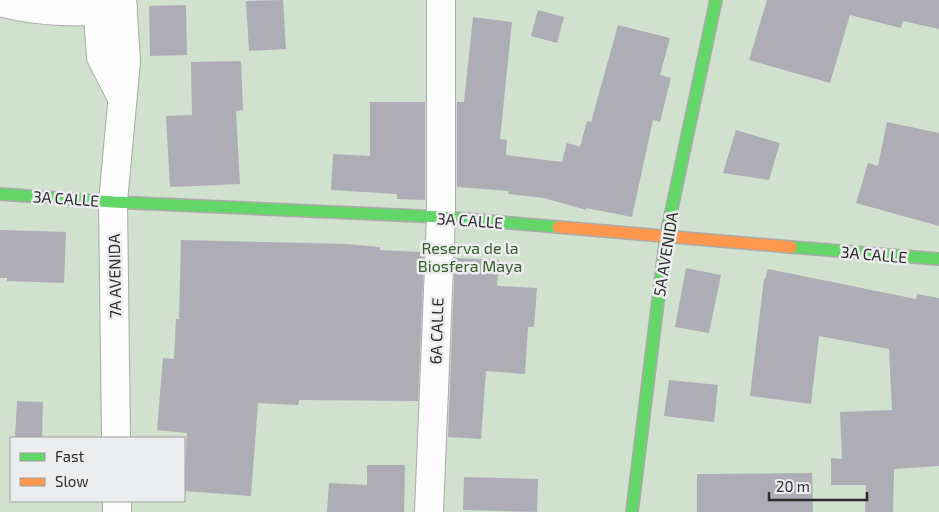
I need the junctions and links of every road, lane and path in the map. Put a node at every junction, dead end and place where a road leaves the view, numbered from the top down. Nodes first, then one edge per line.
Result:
1 (441, 0) edge
2 (716, 0) edge
3 (0, 2) edge
4 (110, 5) edge
5 (0, 194) edge
6 (113, 202) junction
7 (441, 217) junction
8 (666, 236) junction
9 (939, 260) edge
10 (116, 437) edge
11 (429, 512) edge
12 (632, 512) edge

1 - 7 street, 6A CALLE
2 - 8 street, 5A AVENIDA
3 - 4 street
4 - 6 street, 7A AVENIDA
5 - 6 street, 3A CALLE
6 - 7 street, 3A CALLE
6 - 10 street, 7A AVENIDA
7 - 8 street, 3A CALLE
7 - 11 street, 6A CALLE
8 - 9 street, 3A CALLE
8 - 12 street, 5A AVENIDA

